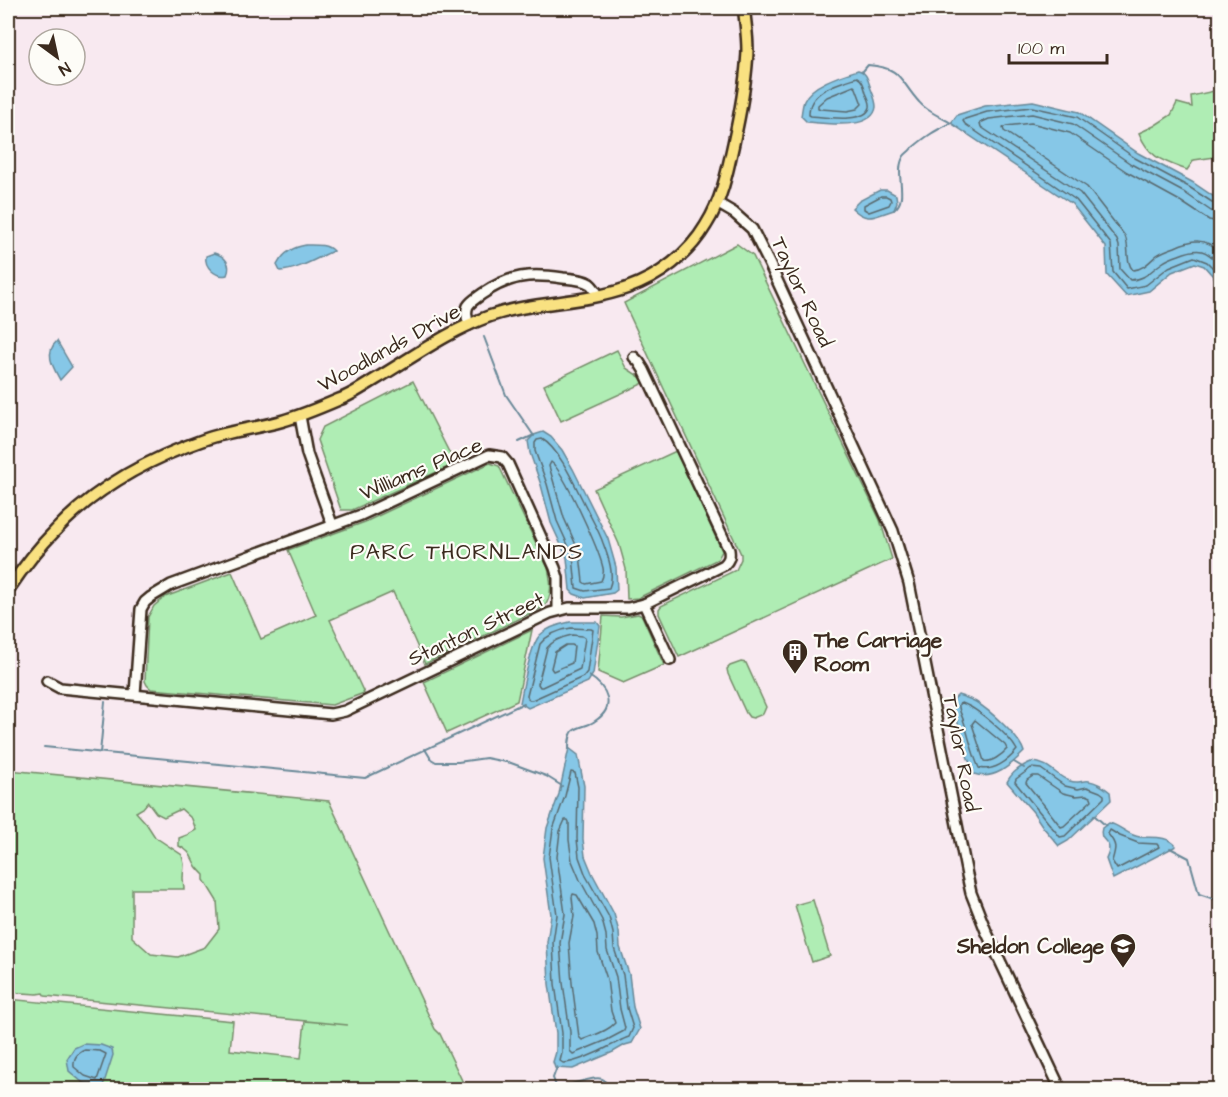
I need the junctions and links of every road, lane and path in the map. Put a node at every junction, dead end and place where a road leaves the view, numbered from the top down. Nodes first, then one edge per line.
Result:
1 (744, 8) edge
2 (717, 203) junction
3 (599, 296) junction
4 (469, 325) junction
5 (634, 357) dead end
6 (300, 416) junction
7 (332, 524) junction
8 (8, 591) edge
9 (644, 604) junction
10 (558, 610) junction
11 (670, 660) dead end
12 (47, 681) dead end
13 (135, 694) junction
14 (1061, 1089) edge

1 - 2 main road, Woodlands Drive
2 - 3 main road, Woodlands Drive
2 - 14 street, Taylor Road
3 - 4 main road, Woodlands Drive
3 - 4 street
4 - 6 main road, Woodlands Drive
5 - 9 street, Stanton Street
6 - 7 street
6 - 8 main road, Woodlands Drive
7 - 10 street, Williams Place
7 - 13 street, Williams Place
9 - 10 street, Stanton Street
9 - 11 street
10 - 13 street, Stanton Street
12 - 13 street, Stanton Street

